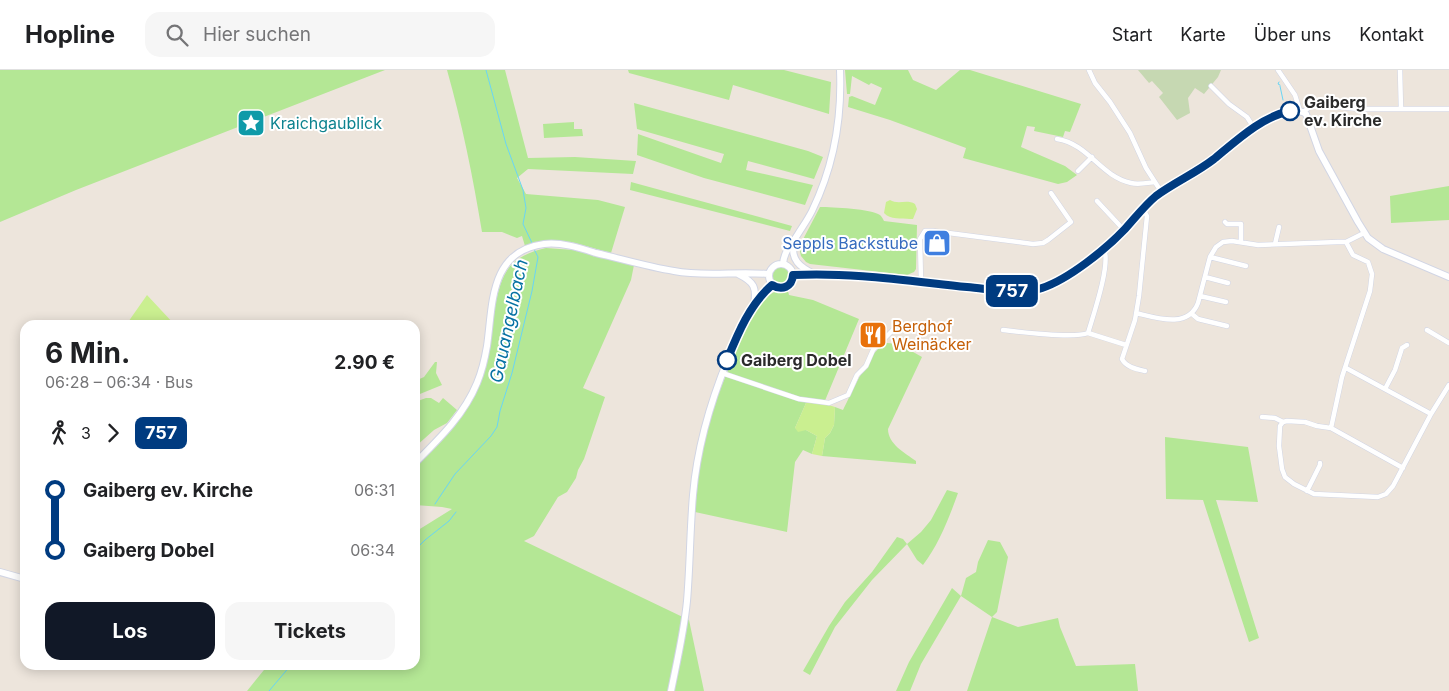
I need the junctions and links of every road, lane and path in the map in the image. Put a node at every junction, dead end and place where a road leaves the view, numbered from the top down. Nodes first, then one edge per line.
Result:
1 (840, 70) edge
2 (1089, 70) edge
3 (1278, 70) edge
4 (1400, 70) edge
5 (1211, 86) dead end
6 (1401, 109) junction
7 (1449, 109) edge
8 (1302, 111) junction
9 (1254, 128) junction
10 (1057, 139) dead end
11 (1092, 157) junction
12 (1078, 171) dead end
13 (1155, 182) junction
14 (1162, 192) junction
15 (1051, 194) dead end
16 (1097, 201) dead end
17 (1143, 209) junction
18 (1225, 222) dead end
19 (1279, 227) dead end
20 (1124, 230) junction
21 (1364, 233) junction
22 (795, 239) junction
23 (1241, 242) junction
24 (1346, 242) junction
25 (1275, 244) junction
26 (1104, 249) junction
27 (1210, 257) junction
28 (783, 264) junction
29 (1246, 266) dead end
30 (736, 273) junction
31 (768, 274) junction
32 (816, 274) junction
33 (793, 275) junction
34 (1205, 277) junction
35 (1449, 277) edge
36 (921, 282) junction
37 (1228, 283) dead end
38 (772, 285) junction
39 (1200, 296) junction
40 (1226, 302) dead end
41 (754, 306) junction
42 (1136, 314) junction
43 (1192, 314) junction
44 (1227, 326) dead end
45 (895, 328) dead end
46 (1003, 330) dead end
47 (1426, 330) dead end
48 (1088, 333) junction
49 (1449, 343) edge
50 (1126, 345) junction
51 (1407, 345) dead end
52 (1346, 368) junction
53 (1145, 371) dead end
54 (722, 373) junction
55 (1449, 385) edge
56 (1385, 388) junction
57 (1431, 414) junction
58 (1262, 417) dead end
59 (1283, 422) junction
60 (1330, 428) junction
61 (420, 458) edge
62 (1320, 463) dead end
63 (1403, 468) junction
64 (1307, 491) junction
65 (0, 572) edge
66 (20, 578) edge
67 (670, 691) edge

1 - 22 main road
2 - 13 street
3 - 8 street
4 - 6 street
5 - 9 street
6 - 7 street
6 - 8 street
8 - 9 main road
8 - 21 main road
9 - 14 main road
10 - 11 street
11 - 12 street
11 - 13 street
13 - 14 street
14 - 17 main road
15 - 36 street
16 - 20 street
17 - 20 main road
17 - 42 street
18 - 23 street
19 - 25 street
20 - 26 main road
21 - 24 street
21 - 35 main road
22 - 28 main road
22 - 32 main road
23 - 25 street
23 - 27 street
24 - 25 street
24 - 52 street
26 - 36 main road
26 - 48 street
27 - 29 street
27 - 34 street
28 - 31 main road
28 - 33 main road
30 - 31 main road
30 - 41 main road
30 - 61 main road
31 - 38 main road
32 - 33 main road
32 - 36 main road
33 - 38 main road
34 - 37 street
34 - 39 street
38 - 41 main road
39 - 40 street
39 - 43 street
41 - 54 main road
42 - 43 street
42 - 50 street
43 - 44 street
45 - 54 street
46 - 48 street
47 - 49 street
48 - 50 street
50 - 53 street
51 - 56 street
52 - 56 street
52 - 60 street
54 - 67 main road
55 - 57 street
56 - 57 street
57 - 63 street
58 - 59 street
59 - 60 street
59 - 64 street
60 - 63 street
62 - 64 street
63 - 64 street
65 - 66 main road

